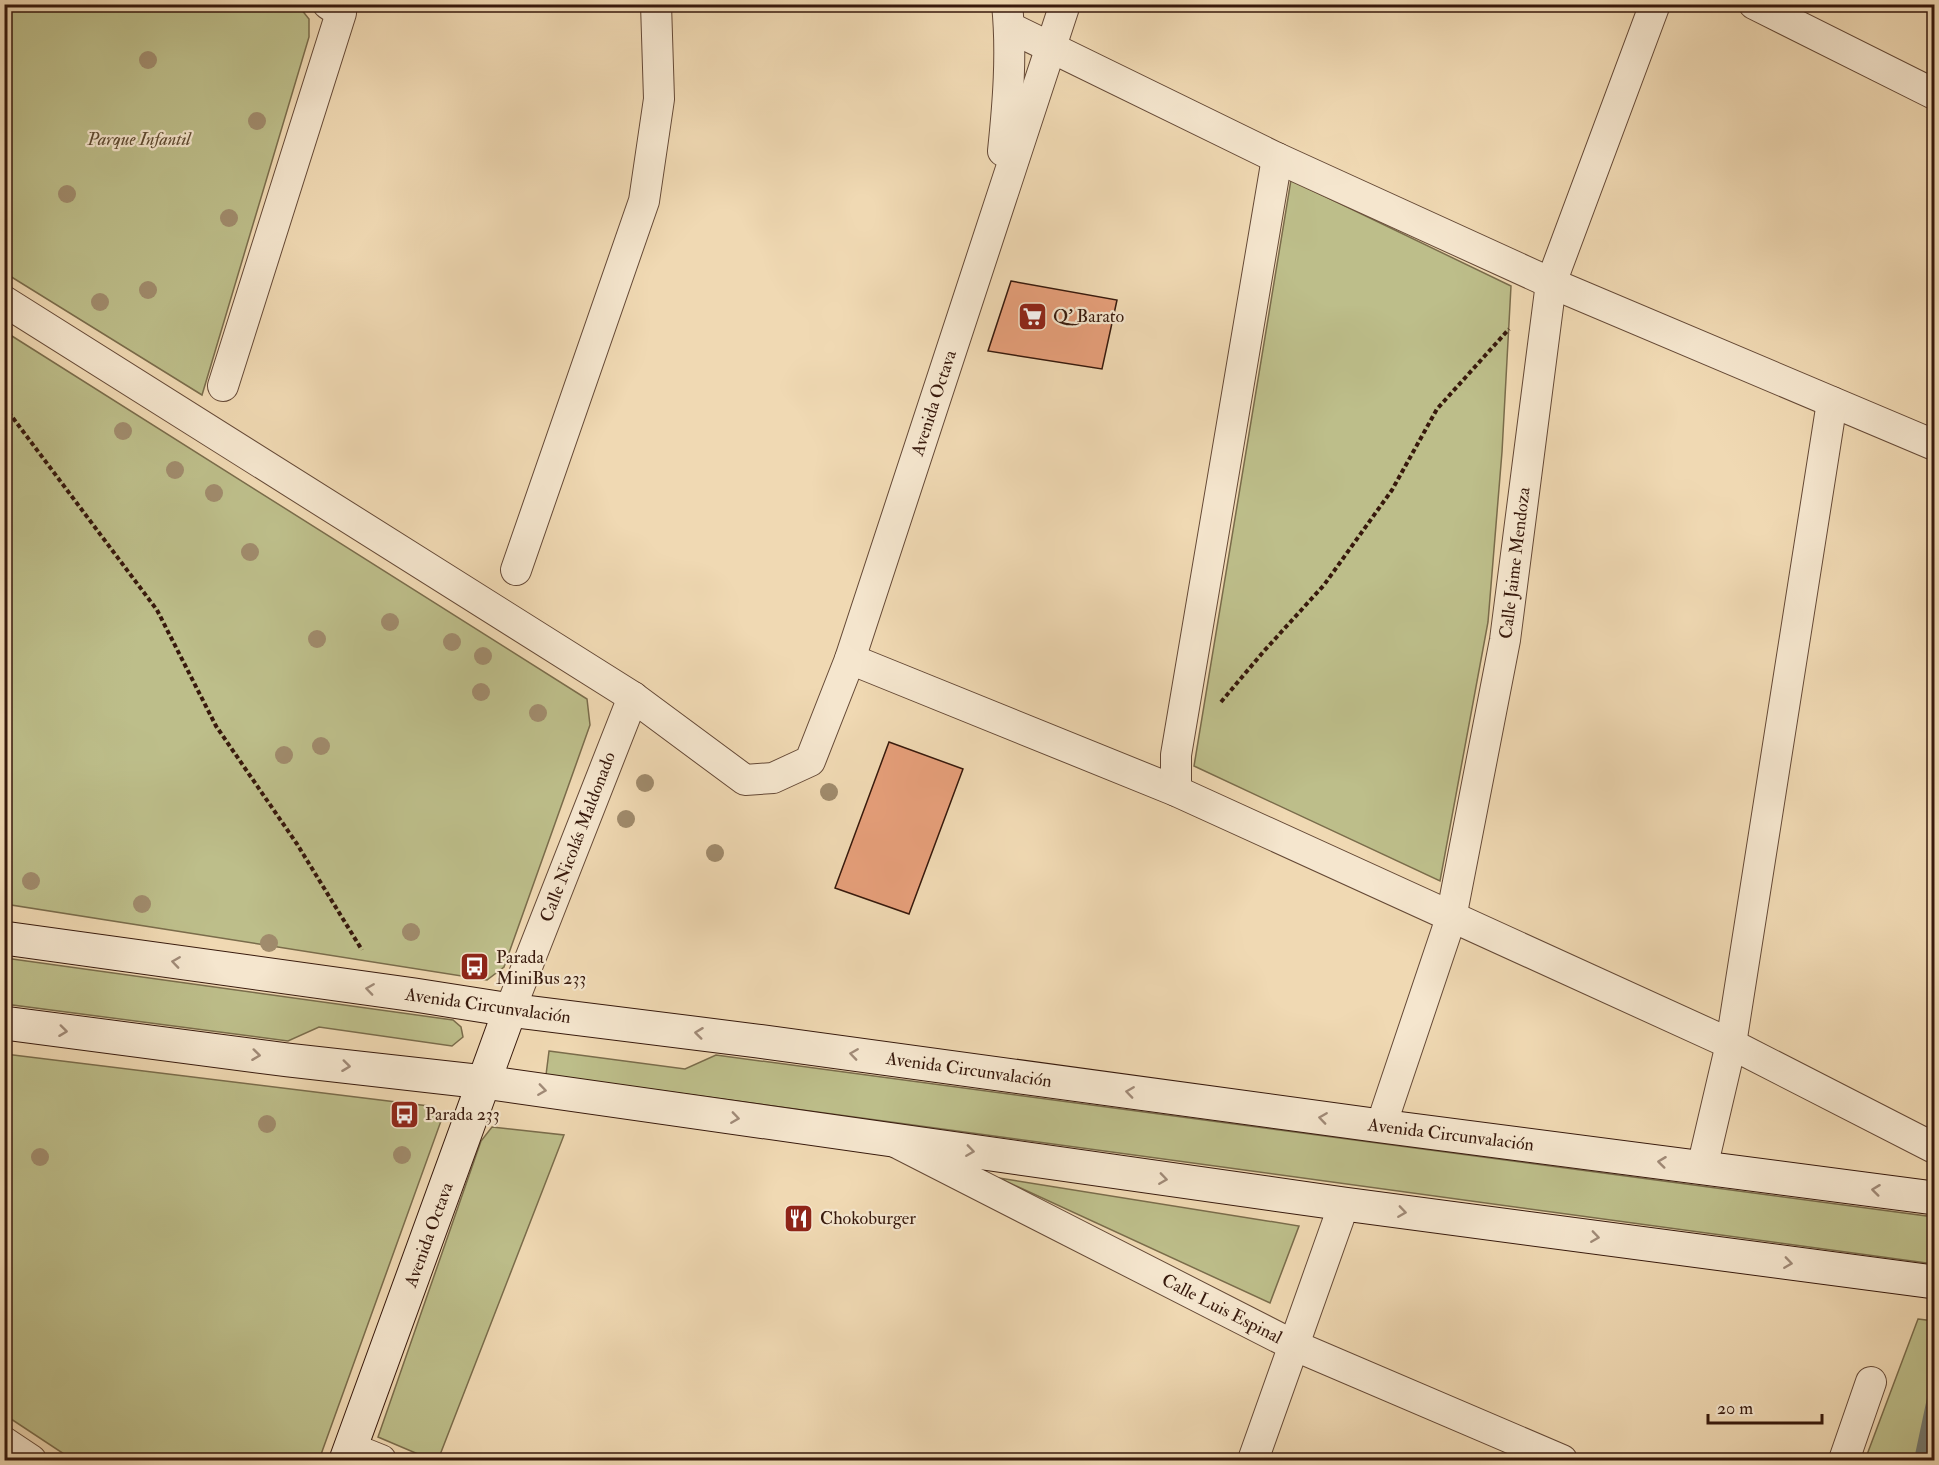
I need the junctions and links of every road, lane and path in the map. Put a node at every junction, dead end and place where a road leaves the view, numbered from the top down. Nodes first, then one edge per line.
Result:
1 (656, 4) edge
2 (1065, 4) edge
3 (1655, 4) edge
4 (1754, 4) edge
5 (344, 7) edge
6 (1008, 16) edge
7 (1050, 47) junction
8 (1935, 94) edge
9 (1277, 158) junction
10 (997, 211) junction
11 (1551, 283) junction
12 (4, 301) edge
13 (1513, 325) dead end
14 (224, 386) dead end
15 (1832, 402) junction
16 (4, 406) edge
17 (1935, 445) edge
18 (516, 570) dead end
19 (850, 659) junction
20 (633, 697) junction
21 (1220, 703) dead end
22 (1176, 791) junction
23 (1451, 918) junction
24 (4, 938) edge
25 (369, 957) dead end
26 (510, 1010) junction
27 (4, 1023) edge
28 (1731, 1044) junction
29 (484, 1082) junction
30 (1381, 1126) junction
31 (890, 1140) junction
32 (1935, 1148) edge
33 (1702, 1168) junction
34 (1935, 1198) edge
35 (1344, 1204) junction
36 (1934, 1281) edge
37 (1293, 1345) junction
38 (1870, 1382) dead end
39 (4, 1442) edge
40 (349, 1454) edge
41 (31, 1461) edge
42 (381, 1461) edge
43 (1253, 1461) edge
44 (1562, 1461) edge
45 (1844, 1461) edge

1 - 18 street
2 - 7 street, Avenida Octava
3 - 11 street, Calle Jaime Mendoza
4 - 8 street
5 - 14 street
6 - 7 street
6 - 10 street
7 - 9 street
7 - 10 street, Avenida Octava
9 - 11 street
9 - 22 street
10 - 19 street, Avenida Octava
11 - 15 street
11 - 23 street, Calle Jaime Mendoza
12 - 20 street
13 - 21 path
15 - 17 street
15 - 28 street
16 - 25 path
19 - 20 street, Avenida Octava
19 - 22 street
20 - 26 street, Calle Nicolás Maldonado
22 - 23 street
23 - 28 street
23 - 30 street, Calle Jaime Mendoza
26 -> 24 main road, Avenida Circunvalación
26 - 29 main road, Avenida Octava
30 -> 26 main road, Avenida Circunvalación
27 -> 29 main road
28 - 32 street
28 - 33 street
29 -> 31 main road
29 - 40 main road, Avenida Octava
33 -> 30 main road, Avenida Circunvalación
31 -> 35 main road
31 - 37 street, Calle Luis Espinal
34 -> 33 main road, Avenida Circunvalación
35 -> 36 main road
35 - 37 street
37 - 43 street
37 - 44 street, Calle Luis Espinal
38 - 45 street
39 - 41 street
40 - 42 street

